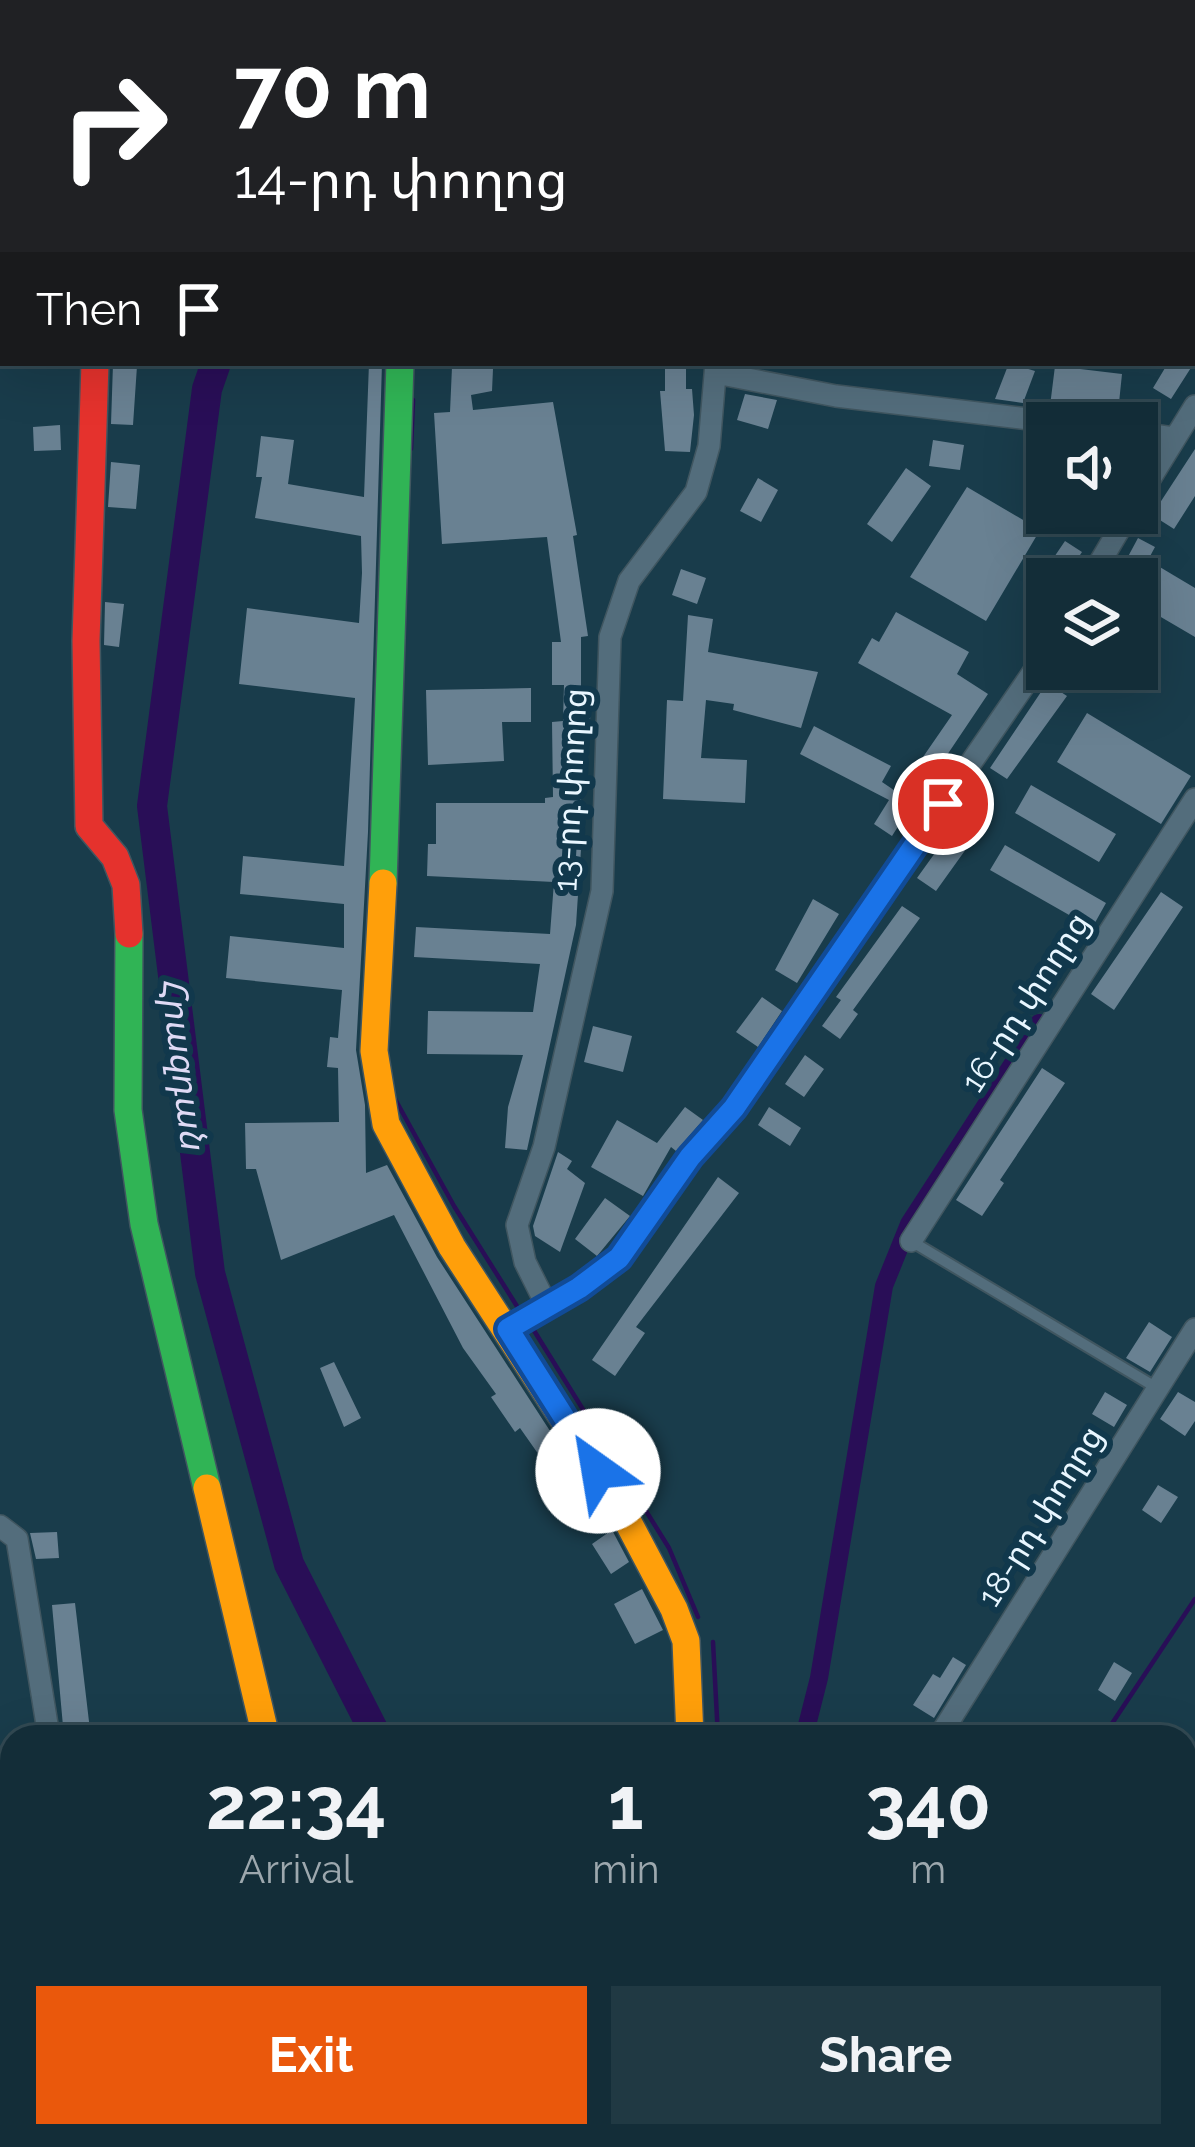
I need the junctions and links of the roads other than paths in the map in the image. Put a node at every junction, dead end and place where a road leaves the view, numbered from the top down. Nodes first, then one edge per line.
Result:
1 (95, 366) edge
2 (400, 366) edge
3 (716, 368) edge
4 (1195, 406) edge
5 (1026, 419) edge
6 (1158, 436) edge
7 (1174, 438) junction
8 (1158, 465) edge
9 (1026, 683) edge
10 (1195, 799) edge
11 (910, 1241) joint
12 (546, 1304) junction
13 (508, 1329) junction
14 (1195, 1329) edge
15 (1157, 1388) junction
16 (0, 1526) edge
17 (47, 1725) edge
18 (263, 1725) edge
19 (690, 1725) edge
20 (947, 1725) edge

1 - 18 street
2 - 13 street
3 - 5 street
3 - 12 street, 13-րդ փողոց
4 - 7 street
6 - 7 street
7 - 8 street
9 - 12 street
10 - 11 street, 16-րդ փողոց
11 - 15 lane
12 - 13 street
13 - 19 street
14 - 15 street, 18-րդ փողոց
15 - 20 street, 18-րդ փողոց
16 - 17 street

